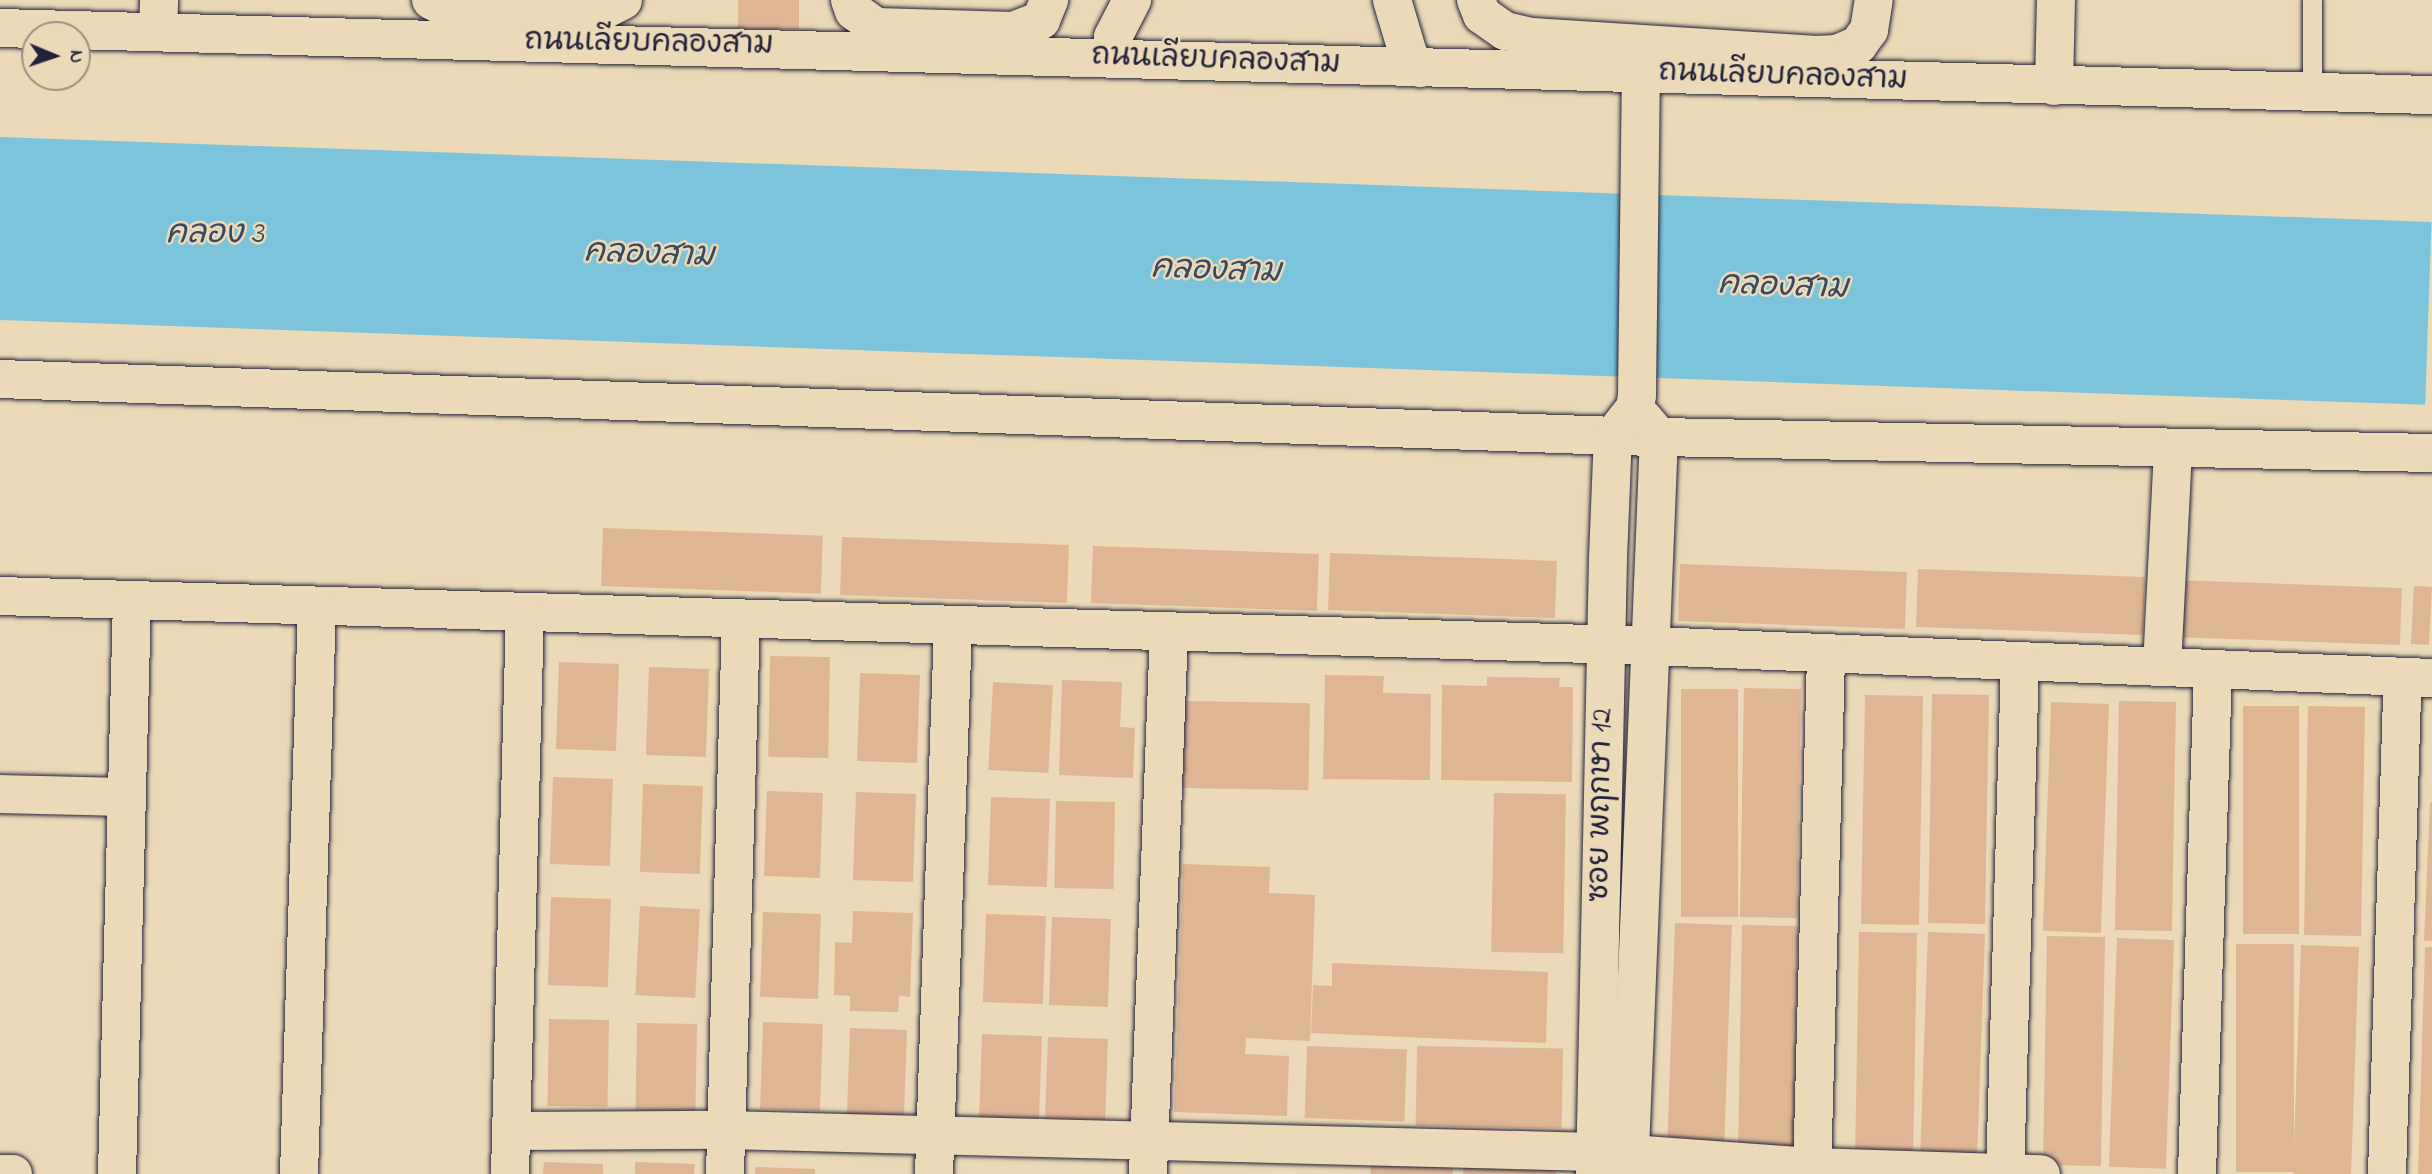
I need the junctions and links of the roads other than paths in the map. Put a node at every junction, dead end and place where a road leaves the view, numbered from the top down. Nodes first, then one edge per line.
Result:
1 (431, 0) edge
2 (622, 0) edge
3 (850, 0) edge
4 (1049, 0) edge
5 (1132, 0) edge
6 (1392, 0) edge
7 (1476, 0) edge
8 (1874, 0) edge
9 (2056, 0) edge
10 (2312, 0) edge
11 (158, 16) edge
12 (0, 28) edge
13 (1115, 59) junction
14 (1420, 68) junction
15 (1641, 72) junction
16 (2054, 86) junction
17 (2312, 90) junction
18 (2432, 95) edge
19 (0, 379) edge
20 (1629, 413) junction
21 (1659, 437) junction
22 (2173, 449) junction
23 (2432, 453) edge
24 (0, 596) edge
25 (132, 600) junction
26 (317, 606) junction
27 (525, 613) junction
28 (741, 620) junction
29 (953, 626) junction
30 (1168, 632) junction
31 (1605, 645) junction
32 (1651, 646) junction
33 (1826, 655) junction
34 (2020, 662) junction
35 (2162, 667) junction
36 (2213, 670) junction
37 (2417, 677) edge
38 (0, 794) edge
39 (127, 797) junction
40 (726, 1130) junction
41 (511, 1131) junction
42 (935, 1136) junction
43 (1148, 1159) edge
44 (1359, 1160) edge
45 (1612, 1164) edge
46 (1812, 1171) edge
47 (0, 1174) edge
48 (13, 1174) edge
49 (117, 1174) edge
50 (299, 1174) edge
51 (510, 1174) edge
52 (725, 1174) edge
53 (934, 1174) edge
54 (2017, 1174) edge
55 (2197, 1174) edge
56 (2387, 1174) edge

1 - 2 street
3 - 4 street
5 - 13 street
6 - 14 street
7 - 8 street
9 - 16 street
10 - 17 lane
11 - 12 street, ถนนเลียบคลองสาม
11 - 13 street, ถนนเลียบคลองสาม
13 - 14 street, ถนนเลียบคลองสาม
14 - 15 street, ถนนเลียบคลองสาม
15 - 16 street, ถนนเลียบคลองสาม
15 - 20 street, ซอย พฤกษา 12
16 - 17 street, ถนนเลียบคลองสาม
17 - 18 street, ถนนเลียบคลองสาม
19 - 20 street
20 - 21 street
20 - 31 street, ซอย พฤกษา 12
21 - 22 street
21 - 32 street
22 - 23 street
22 - 35 street
24 - 25 street
25 - 26 street
25 - 39 street
26 - 27 street
26 - 50 street
27 - 28 street
27 - 41 street
28 - 29 street
28 - 40 street
29 - 30 street
29 - 42 street
30 - 31 street
30 - 43 street
31 - 32 street
31 - 45 street, ซอย พฤกษา 12
32 - 33 street
32 - 45 street
33 - 34 street
33 - 46 street
34 - 35 street
34 - 54 street
35 - 36 street
36 - 37 street
36 - 55 street
37 - 56 street
38 - 39 street
39 - 49 street
40 - 41 street
40 - 42 street
40 - 52 street
41 - 51 street
42 - 43 street
42 - 53 street
43 - 44 street
44 - 45 street
45 - 46 street
46 - 54 street
47 - 48 street

